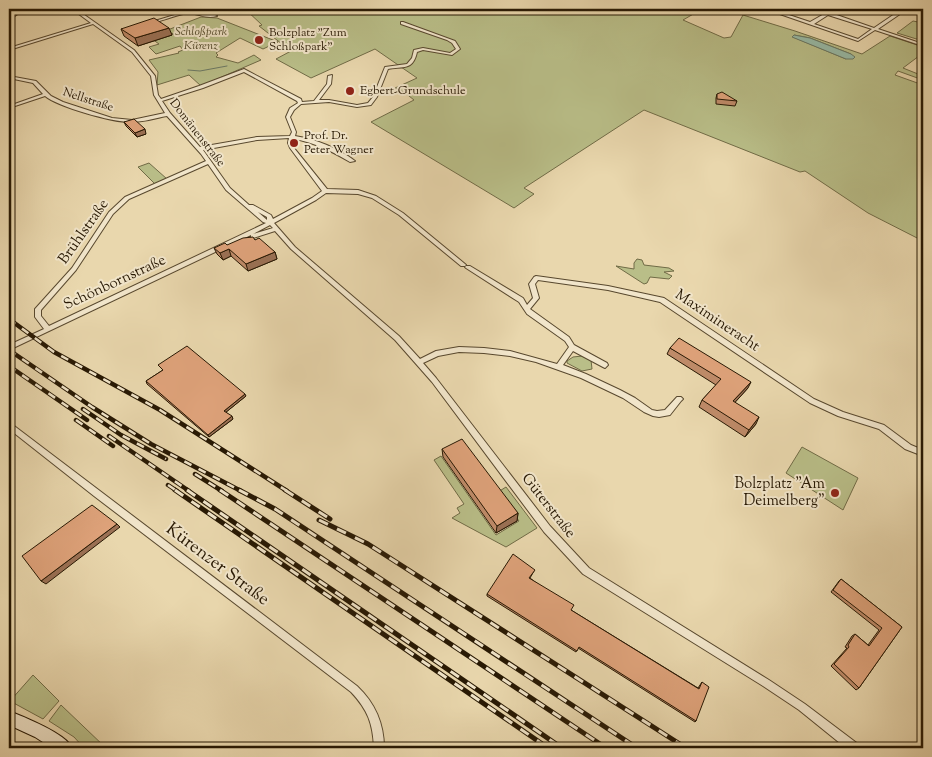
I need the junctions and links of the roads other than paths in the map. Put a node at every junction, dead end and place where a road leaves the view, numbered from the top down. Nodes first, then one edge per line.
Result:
1 (74, 9) edge
2 (814, 9) edge
3 (835, 9) edge
4 (887, 9) edge
5 (20, 11) dead end
6 (776, 12) dead end
7 (828, 13) junction
8 (215, 16) dead end
9 (9, 19) edge
10 (94, 23) junction
11 (402, 23) dead end
12 (810, 24) junction
13 (142, 26) edge
14 (876, 29) junction
15 (923, 44) edge
16 (9, 49) edge
17 (330, 76) dead end
18 (9, 77) edge
19 (47, 94) junction
20 (159, 101) junction
21 (316, 101) junction
22 (300, 103) junction
23 (9, 106) edge
24 (168, 114) junction
25 (292, 137) junction
26 (199, 149) junction
27 (352, 161) dead end
28 (208, 162) junction
29 (325, 191) junction
30 (273, 226) junction
31 (528, 308) junction
32 (48, 329) junction
33 (572, 347) junction
34 (9, 348) edge
35 (418, 363) junction
36 (605, 364) dead end
37 (559, 366) junction
38 (679, 399) dead end
39 (9, 424) edge
40 (923, 453) edge
41 (9, 718) edge
42 (65, 748) edge
43 (379, 748) edge
44 (854, 748) edge

1 - 10 street, Domänenstraße
2 - 7 street
3 - 7 street
4 - 14 street
5 - 9 street
6 - 12 street
7 - 12 street
7 - 14 street
8 - 13 street
10 - 16 street
10 - 20 street, Domänenstraße
11 - 21 street
12 - 14 street
14 - 15 street
17 - 21 street
18 - 19 street, Nellstraße
19 - 23 street
19 - 24 street, Nellstraße
20 - 22 street
20 - 24 street, Domänenstraße
21 - 22 street
22 - 25 street
24 - 26 street, Domänenstraße
25 - 26 street
25 - 27 street
25 - 29 street
26 - 28 street, Domänenstraße
28 - 30 street, Domänenstraße
28 - 32 street, Brühlstraße
29 - 30 street, Schönbornstraße
29 - 31 street
30 - 32 street, Schönbornstraße
30 - 35 street, Güterstraße
31 - 33 street
31 - 40 street, Maximineracht
32 - 34 street, Schönbornstraße
33 - 36 street
33 - 37 street
35 - 37 street
35 - 44 street, Güterstraße
37 - 38 street
39 - 43 street, Kürenzer Straße
41 - 42 main road

